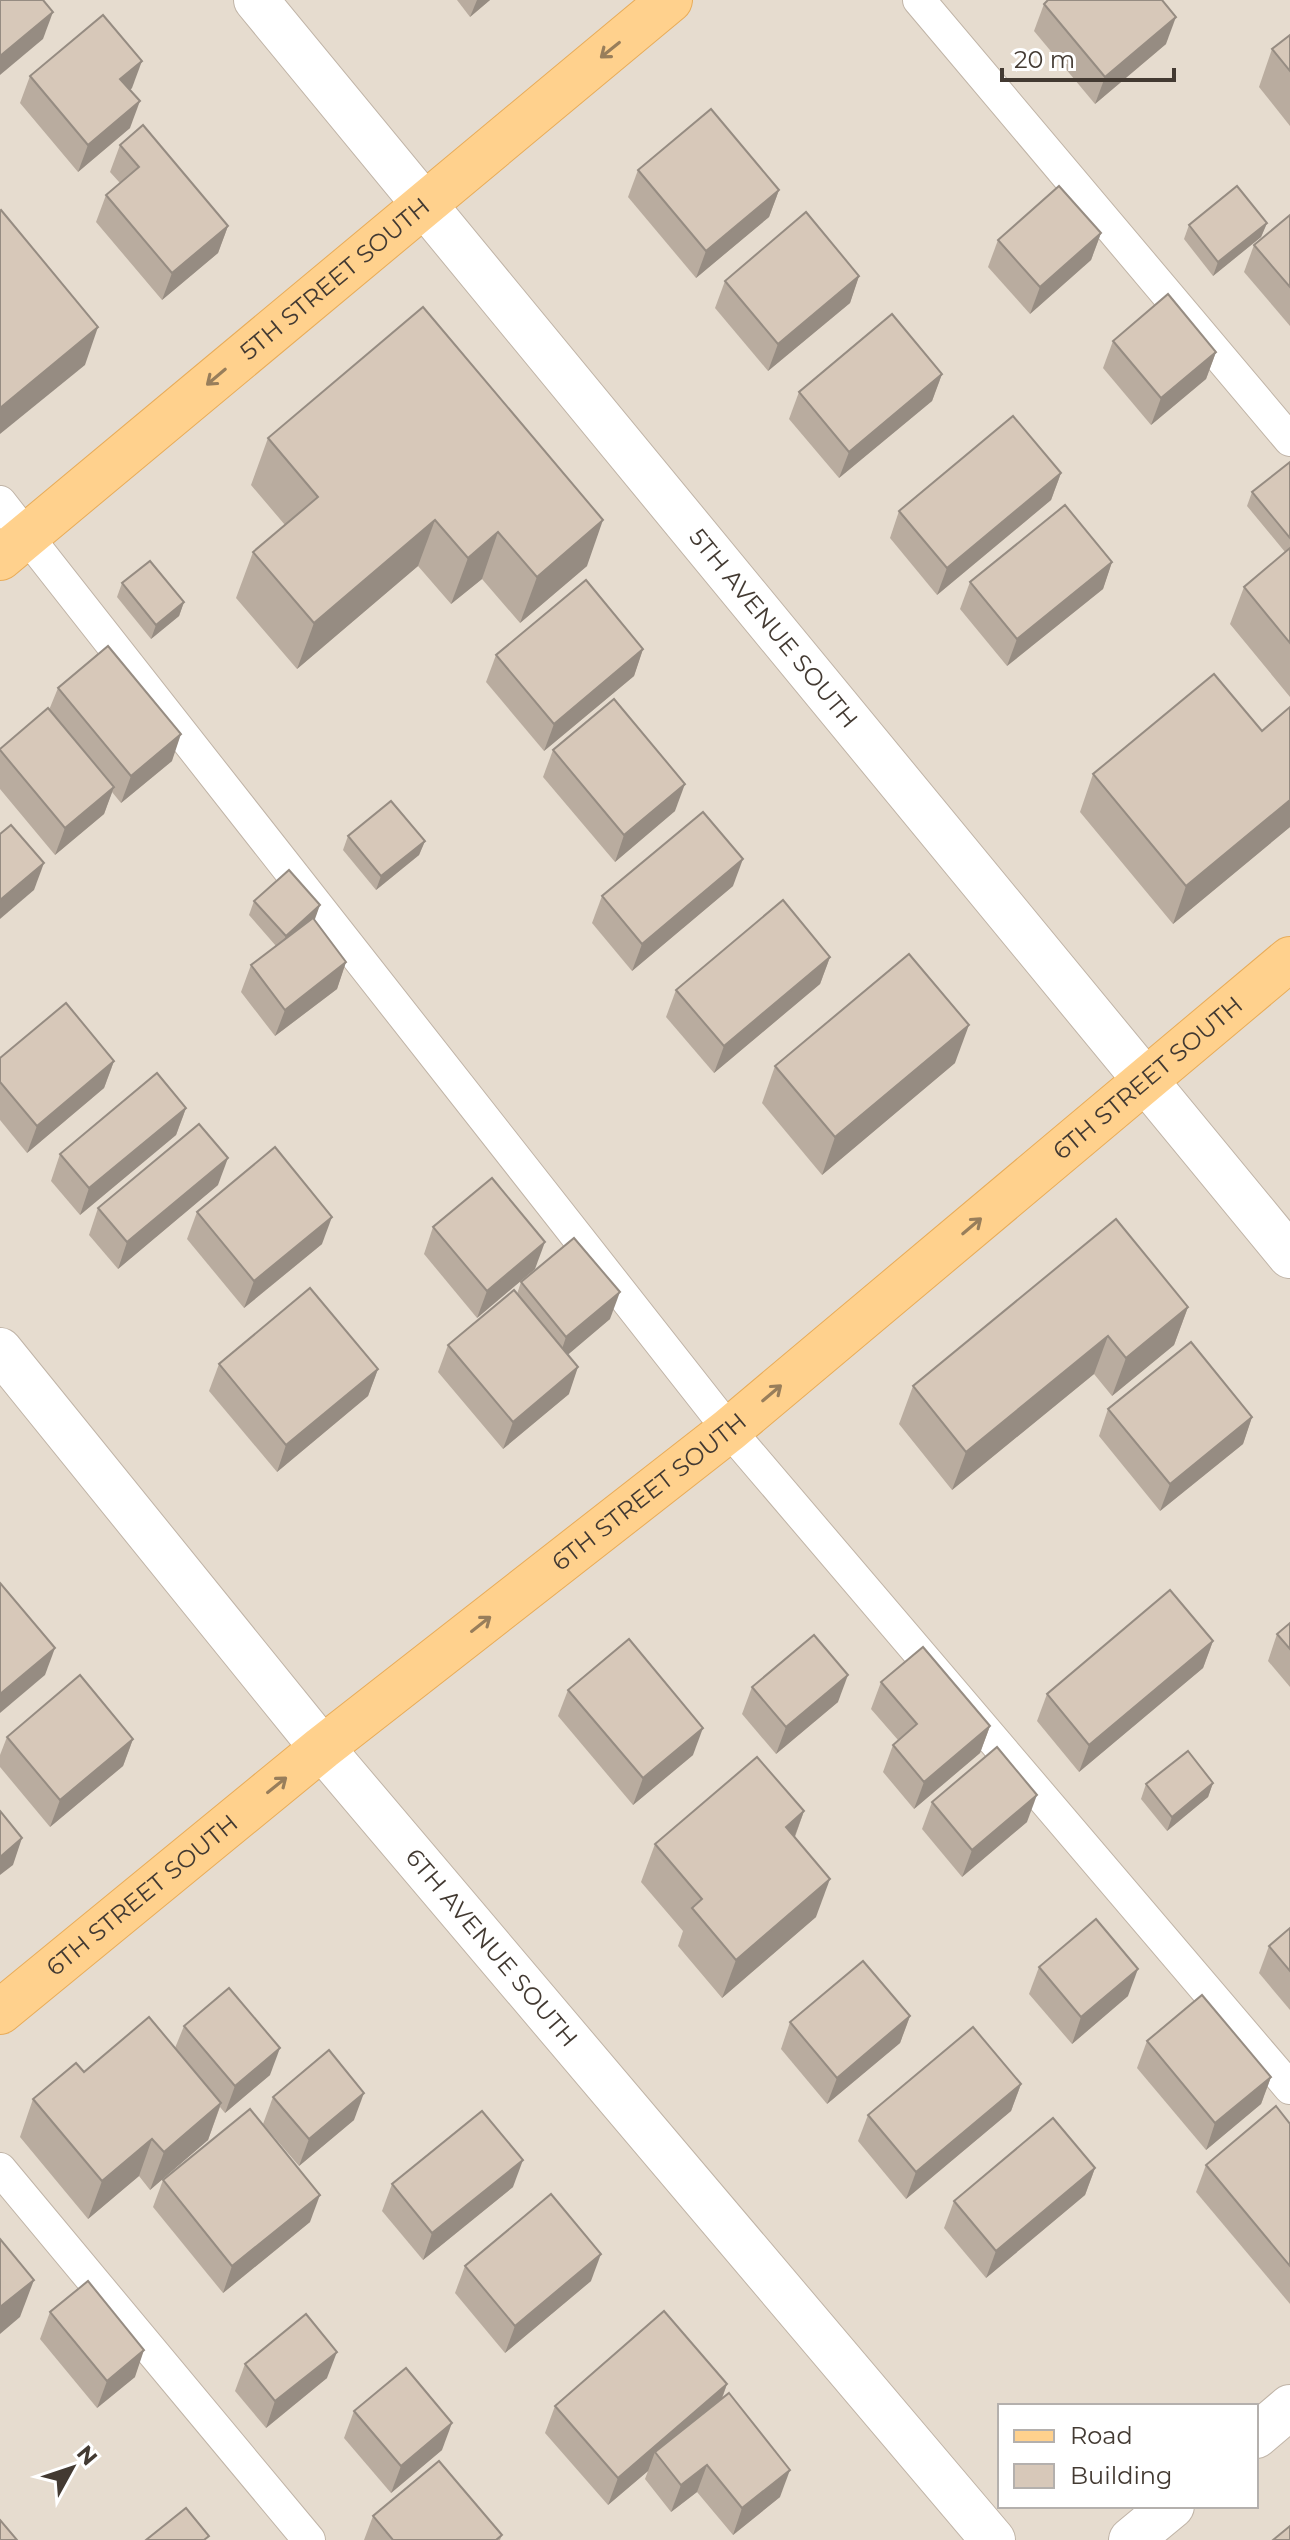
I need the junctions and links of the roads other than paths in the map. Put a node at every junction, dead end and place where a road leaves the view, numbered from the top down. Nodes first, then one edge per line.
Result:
1 (256, 0) edge
2 (670, 0) edge
3 (919, 0) edge
4 (421, 205) junction
5 (1290, 440) edge
6 (0, 502) edge
7 (14, 546) edge
8 (1290, 959) edge
9 (1146, 1082) junction
10 (1290, 1256) edge
11 (0, 1350) edge
12 (729, 1430) junction
13 (322, 1748) junction
14 (0, 2012) edge
15 (1290, 2088) edge
16 (0, 2169) edge
17 (1290, 2407) edge
18 (1258, 2434) edge
19 (1170, 2508) edge
20 (309, 2540) edge
21 (993, 2540) edge
22 (1131, 2540) edge

1 - 4 street, 5TH AVENUE SOUTH
2 -> 4 main road, 5TH STREET SOUTH
3 - 5 lane
4 -> 7 main road, 5TH STREET SOUTH
4 - 9 street, 5TH AVENUE SOUTH
6 - 7 lane
7 - 12 lane
8 - 9 main road, 6TH STREET SOUTH
9 - 10 street, 5TH AVENUE SOUTH
12 -> 9 main road, 6TH STREET SOUTH
11 - 13 street, 6TH AVENUE SOUTH
13 -> 12 main road, 6TH STREET SOUTH
12 - 15 lane
14 -> 13 main road, 6TH STREET SOUTH
13 - 21 street, 6TH AVENUE SOUTH
16 - 20 lane
17 - 18 street
19 - 22 street

